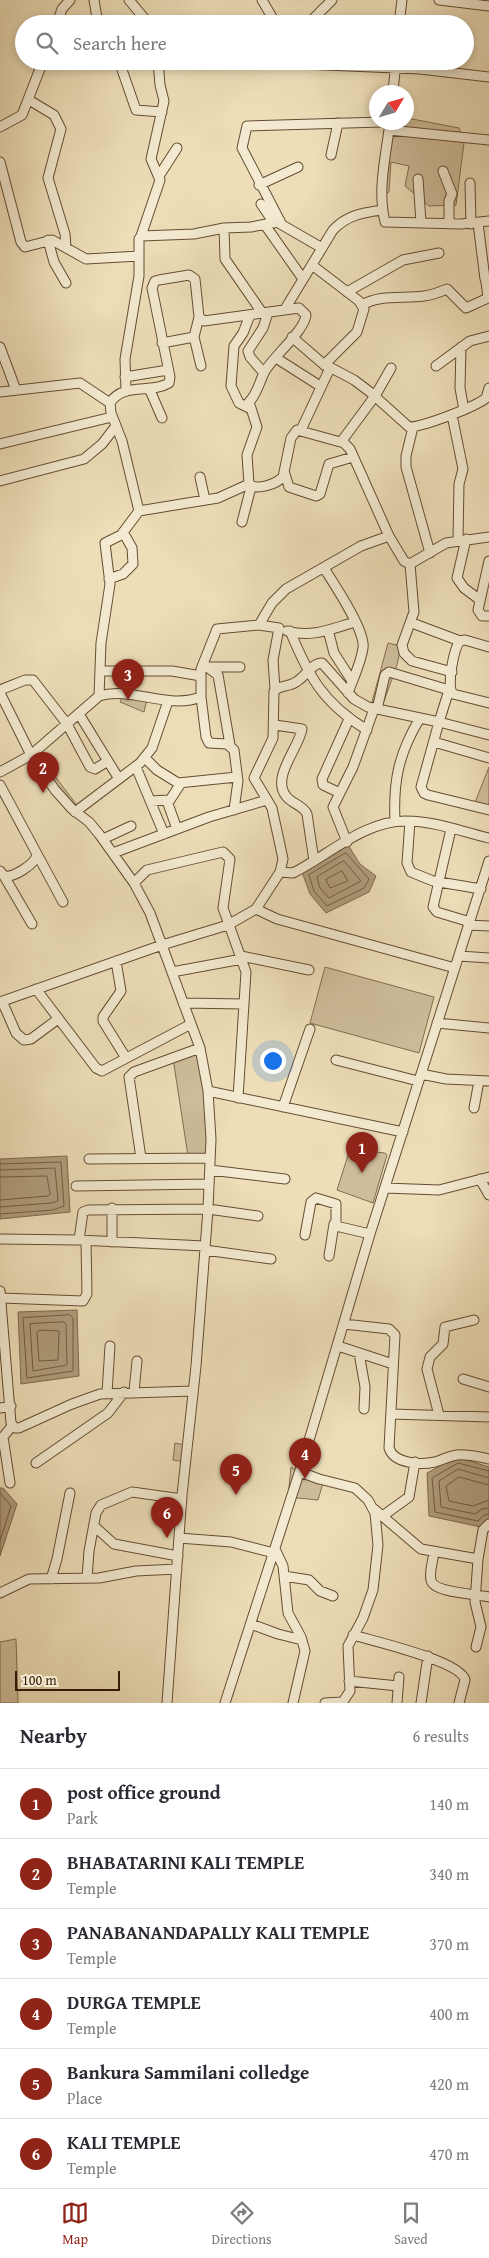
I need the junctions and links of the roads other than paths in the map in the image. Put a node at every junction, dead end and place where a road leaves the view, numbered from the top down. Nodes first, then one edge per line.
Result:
1 (70, 0) edge
2 (94, 0) edge
3 (130, 0) edge
4 (262, 0) edge
5 (332, 0) edge
6 (402, 0) edge
7 (439, 0) edge
8 (489, 6) edge
9 (60, 15) edge
10 (96, 15) edge
11 (142, 15) edge
12 (271, 15) edge
13 (317, 15) edge
14 (401, 15) edge
15 (40, 70) edge
16 (122, 70) edge
17 (159, 70) edge
18 (395, 70) edge
19 (438, 70) edge
20 (489, 77) edge
21 (394, 85) edge
22 (29, 100) junction
23 (162, 112) junction
24 (369, 122) edge
25 (338, 123) junction
26 (0, 128) edge
27 (414, 129) edge
28 (389, 130) edge
29 (489, 140) edge
30 (177, 148) dead end
31 (331, 155) dead end
32 (0, 162) edge
33 (298, 167) dead end
34 (443, 170) dead end
35 (160, 176) junction
36 (418, 179) dead end
37 (470, 183) dead end
38 (259, 185) junction
39 (261, 204) dead end
40 (382, 210) junction
41 (489, 221) edge
42 (421, 222) junction
43 (273, 223) junction
44 (474, 223) junction
45 (449, 224) junction
46 (224, 228) junction
47 (141, 236) junction
48 (48, 240) junction
49 (66, 248) junction
50 (322, 248) junction
51 (439, 253) dead end
52 (139, 256) junction
53 (312, 264) junction
54 (303, 279) junction
55 (487, 282) edge
56 (66, 283) dead end
57 (347, 292) junction
58 (362, 305) junction
59 (285, 309) junction
60 (265, 314) junction
61 (250, 315) junction
62 (199, 317) junction
63 (489, 336) edge
64 (194, 337) junction
65 (292, 337) junction
66 (162, 343) junction
67 (0, 347) edge
68 (462, 347) junction
69 (276, 358) junction
70 (201, 366) dead end
71 (327, 366) junction
72 (436, 366) dead end
73 (391, 368) dead end
74 (168, 370) junction
75 (264, 373) junction
76 (125, 377) junction
77 (320, 386) junction
78 (149, 388) junction
79 (489, 388) edge
80 (16, 390) junction
81 (126, 391) junction
82 (0, 392) edge
83 (375, 396) junction
84 (110, 403) junction
85 (249, 408) junction
86 (464, 410) junction
87 (452, 414) junction
88 (162, 418) dead end
89 (114, 422) junction
90 (414, 427) junction
91 (301, 430) junction
92 (341, 442) junction
93 (0, 444) edge
94 (353, 457) junction
95 (285, 474) junction
96 (200, 478) dead end
97 (0, 481) edge
98 (250, 485) junction
99 (205, 500) junction
100 (139, 511) junction
101 (242, 522) dead end
102 (123, 532) junction
103 (389, 536) junction
104 (489, 537) edge
105 (462, 540) junction
106 (430, 553) junction
107 (489, 561) edge
108 (410, 564) junction
109 (324, 568) junction
110 (109, 579) junction
111 (480, 600) junction
112 (489, 616) edge
113 (355, 622) junction
114 (412, 623) junction
115 (259, 625) junction
116 (279, 628) junction
117 (328, 630) junction
118 (290, 632) junction
119 (460, 641) junction
120 (489, 647) edge
121 (206, 665) junction
122 (240, 666) dead end
123 (100, 671) junction
124 (452, 672) junction
125 (307, 673) junction
126 (200, 676) junction
127 (352, 681) junction
128 (275, 689) junction
129 (449, 690) junction
130 (0, 692) edge
131 (348, 693) junction
132 (99, 696) junction
133 (201, 697) junction
134 (168, 701) junction
135 (489, 703) edge
136 (376, 709) junction
137 (79, 714) junction
138 (420, 718) junction
139 (349, 719) junction
140 (439, 722) junction
141 (67, 724) junction
142 (274, 725) junction
143 (367, 730) junction
144 (489, 735) edge
145 (434, 742) junction
146 (230, 745) junction
147 (31, 754) junction
148 (145, 758) junction
149 (489, 758) edge
150 (108, 761) junction
151 (136, 767) junction
152 (0, 772) edge
153 (237, 777) junction
154 (120, 779) junction
155 (181, 784) junction
156 (0, 785) edge
157 (340, 792) junction
158 (267, 800) junction
159 (150, 801) junction
160 (167, 801) junction
161 (234, 810) junction
162 (489, 810) edge
163 (75, 812) junction
164 (394, 821) junction
165 (410, 821) junction
166 (131, 826) dead end
167 (177, 829) junction
168 (451, 829) junction
169 (164, 834) junction
170 (489, 838) edge
171 (103, 840) junction
172 (347, 842) junction
173 (37, 854) junction
174 (114, 854) junction
175 (314, 861) junction
176 (489, 861) edge
177 (280, 872) junction
178 (2, 874) edge
179 (134, 883) junction
180 (440, 883) junction
181 (484, 883) edge
182 (63, 902) dead end
183 (256, 909) junction
184 (469, 923) junction
185 (32, 924) dead end
186 (228, 925) junction
187 (489, 926) edge
188 (162, 945) junction
189 (459, 956) junction
190 (242, 957) junction
191 (489, 958) edge
192 (116, 961) junction
193 (455, 968) junction
194 (310, 970) dead end
195 (172, 972) junction
196 (36, 989) junction
197 (1, 1001) edge
198 (183, 1003) junction
199 (244, 1004) junction
200 (58, 1019) junction
201 (437, 1023) junction
202 (191, 1024) junction
203 (489, 1028) edge
204 (310, 1029) dead end
205 (200, 1048) junction
206 (126, 1058) junction
207 (336, 1060) dead end
208 (420, 1077) junction
209 (479, 1081) junction
210 (489, 1081) edge
211 (208, 1091) junction
212 (238, 1098) junction
213 (283, 1107) junction
214 (474, 1108) dead end
215 (403, 1132) junction
216 (141, 1158) junction
217 (210, 1158) junction
218 (88, 1159) dead end
219 (210, 1170) junction
220 (484, 1178) edge
221 (284, 1180) dead end
222 (209, 1184) junction
223 (76, 1186) dead end
224 (385, 1188) junction
225 (489, 1195) edge
226 (112, 1208) junction
227 (208, 1209) junction
228 (258, 1216) dead end
229 (334, 1224) junction
230 (370, 1234) junction
231 (305, 1236) dead end
232 (0, 1239) edge
233 (82, 1240) junction
234 (112, 1242) junction
235 (205, 1248) junction
236 (329, 1256) dead end
237 (272, 1259) dead end
238 (0, 1295) edge
239 (474, 1320) dead end
240 (344, 1324) junction
241 (2, 1337) edge
242 (110, 1346) dead end
243 (338, 1346) junction
244 (360, 1353) junction
245 (137, 1361) dead end
246 (393, 1364) junction
247 (3, 1365) edge
248 (463, 1379) dead end
249 (489, 1387) edge
250 (192, 1391) junction
251 (107, 1392) junction
252 (124, 1392) junction
253 (134, 1392) junction
254 (11, 1406) junction
255 (0, 1408) edge
256 (364, 1409) dead end
257 (391, 1414) junction
258 (439, 1415) junction
259 (489, 1417) edge
260 (12, 1426) junction
261 (3, 1458) edge
262 (489, 1459) edge
263 (415, 1462) junction
264 (36, 1463) dead end
265 (300, 1472) junction
266 (10, 1483) dead end
267 (70, 1493) dead end
268 (182, 1499) junction
269 (374, 1508) junction
270 (384, 1515) junction
271 (489, 1524) edge
272 (94, 1526) junction
273 (179, 1538) junction
274 (275, 1551) junction
275 (434, 1552) junction
276 (178, 1556) junction
277 (478, 1559) junction
278 (177, 1569) junction
279 (284, 1576) junction
280 (51, 1578) junction
281 (87, 1578) junction
282 (0, 1593) edge
283 (476, 1594) junction
284 (333, 1596) dead end
285 (489, 1597) edge
286 (251, 1624) junction
287 (354, 1635) junction
288 (302, 1640) junction
289 (476, 1647) dead end
290 (428, 1656) junction
291 (350, 1681) junction
292 (167, 1703) edge
293 (225, 1703) edge
294 (293, 1703) edge
295 (325, 1703) edge
296 (342, 1703) edge
297 (397, 1703) edge
298 (421, 1703) edge
299 (459, 1703) edge

1 - 9 street
2 - 10 street
3 - 11 street
4 - 12 street
5 - 13 street
6 - 14 street
7 - 8 street
15 - 22 street
16 - 23 street
17 - 23 street
18 - 21 street
19 - 20 street
22 - 26 street
22 - 49 street
23 - 35 street
24 - 25 street
25 - 31 street
25 - 38 street
27 - 29 street
28 - 40 street
30 - 35 street
32 - 48 street
33 - 38 street
34 - 45 street
35 - 47 street
36 - 42 street
37 - 44 street
38 - 43 street
39 - 43 street
40 - 42 street
40 - 50 street
41 - 44 street
42 - 45 street
43 - 46 street
43 - 50 street
43 - 54 street
44 - 45 street
44 - 55 street
46 - 47 street
46 - 60 street
47 - 52 street
48 - 49 street
48 - 56 street
49 - 52 street
50 - 53 street
51 - 57 street
52 - 76 street
53 - 54 street
53 - 57 street
54 - 59 street
55 - 58 street
57 - 58 street
58 - 71 street
59 - 60 street
59 - 65 street
60 - 61 street
60 - 75 street
61 - 62 street
61 - 85 street
62 - 64 street
62 - 66 street
63 - 68 street
64 - 66 street
64 - 70 street
65 - 69 street
65 - 71 street
66 - 74 street
67 - 80 street
68 - 72 street
68 - 86 street
69 - 75 street
69 - 77 street
71 - 77 street
71 - 83 street
73 - 83 street
74 - 76 street
74 - 78 street
75 - 85 street
76 - 81 street
77 - 91 street
78 - 81 street
78 - 88 street
79 - 86 street
80 - 82 street
80 - 84 street
81 - 84 street
83 - 90 street
83 - 92 street
84 - 89 street
85 - 98 street
86 - 87 street
87 - 90 street
87 - 105 street
89 - 93 street
89 - 97 street
89 - 100 street
90 - 106 street
91 - 92 street
91 - 95 street
92 - 94 street
94 - 95 street
94 - 103 street
95 - 98 street
96 - 99 street
98 - 99 street
98 - 101 street
99 - 100 street
100 - 102 street
102 - 110 street
102 - 110 street
103 - 108 street
103 - 109 street
104 - 105 street
105 - 106 street
105 - 111 street
106 - 108 street
107 - 111 street
108 - 114 street
109 - 113 street
109 - 115 street
110 - 123 street
111 - 112 street
113 - 117 street
113 - 127 street
114 - 119 street
114 - 124 street
115 - 116 street
115 - 121 street
116 - 118 street
116 - 128 street
117 - 118 street
117 - 127 street
118 - 125 street
119 - 120 street
119 - 124 street
121 - 122 street
121 - 126 street
121 - 146 street
123 - 126 street
123 - 132 street
124 - 129 street
125 - 128 street
125 - 131 street
125 - 139 street
126 - 133 street
127 - 131 street
128 - 142 street
129 - 135 street
129 - 136 street
129 - 140 street
130 - 141 street
130 - 147 street
131 - 136 street
132 - 134 street
132 - 137 street
133 - 134 street
133 - 146 street
134 - 148 street
136 - 138 street
136 - 143 street
137 - 141 street
137 - 150 street
138 - 140 street
138 - 164 street
139 - 143 street
139 - 157 street
140 - 144 street
140 - 145 street
141 - 147 street
141 - 150 street
142 - 158 street
142 - 175 street
143 - 157 street
145 - 149 street
145 - 162 street
146 - 153 street
147 - 152 street
147 - 163 street
148 - 151 street
148 - 155 street
150 - 154 street
151 - 154 street
151 - 159 street
153 - 155 street
153 - 161 street
154 - 163 street
155 - 160 street
156 - 173 street
157 - 172 street
158 - 161 street
158 - 177 street
159 - 160 street
159 - 169 street
160 - 167 street
161 - 167 street
163 - 171 street
164 - 165 street
164 - 172 street
165 - 168 street
165 - 180 street
166 - 171 street
167 - 169 street
168 - 170 street
168 - 180 street
169 - 174 street
171 - 174 street
172 - 175 street
173 - 178 street
173 - 182 street
174 - 179 street
175 - 177 street
176 - 181 street
177 - 183 street
178 - 185 street
179 - 186 street
179 - 188 street
180 - 181 street
180 - 184 street
181 - 184 street
183 - 186 street
183 - 193 street
184 - 187 street
184 - 189 street
186 - 188 street
186 - 190 street
188 - 192 street
188 - 195 street
189 - 191 street
189 - 193 street
190 - 194 street
190 - 195 street
190 - 199 street
192 - 196 street
192 - 206 street
193 - 201 street
195 - 198 street
196 - 197 street
196 - 200 street
197 - 200 street
198 - 199 street
198 - 202 street
199 - 212 street
200 - 206 street
201 - 203 street
201 - 208 street
202 - 205 street
202 - 206 street
204 - 213 street
205 - 211 street
205 - 216 street
207 - 208 street
208 - 209 street
208 - 215 street
209 - 210 street
209 - 214 street
211 - 212 street
211 - 217 street
212 - 213 street
213 - 215 street
215 - 224 street
216 - 217 street
216 - 218 street
217 - 219 street
219 - 221 street
219 - 222 street
220 - 224 street
220 - 225 street
222 - 223 street
222 - 227 street
224 - 230 street
226 - 227 street
226 - 233 street
226 - 234 street
227 - 228 street
227 - 235 street
229 - 230 street
229 - 231 street
229 - 236 street
230 - 240 street
232 - 233 street
233 - 234 street
233 - 238 street
234 - 235 street
235 - 237 street
235 - 250 street
238 - 241 street
239 - 258 street
240 - 243 street
240 - 246 street
241 - 247 street
242 - 251 street
243 - 244 street
243 - 265 street
244 - 246 street
244 - 256 street
245 - 253 street
246 - 257 street
247 - 254 street
248 - 249 street
250 - 253 street
250 - 268 street
251 - 252 street
251 - 260 street
252 - 253 street
252 - 264 street
254 - 255 street
254 - 260 street
257 - 258 street
257 - 263 street
258 - 259 street
260 - 261 street
261 - 266 street
262 - 263 street
263 - 270 street
265 - 269 street
265 - 274 street
267 - 280 street
268 - 272 street
268 - 273 street
269 - 270 street
269 - 287 street
270 - 275 street
271 - 277 street
272 - 276 street
272 - 281 street
273 - 274 street
273 - 276 street
274 - 279 street
274 - 286 street
275 - 277 street
275 - 283 street
276 - 278 street
277 - 283 street
278 - 281 street
278 - 292 street
279 - 284 street
279 - 288 street
280 - 281 street
280 - 282 street
283 - 285 street
283 - 289 street
286 - 288 street
286 - 293 street
287 - 290 street
287 - 291 street
288 - 294 street
290 - 298 street
290 - 299 street
291 - 296 street
291 - 297 street
295 - 296 street

